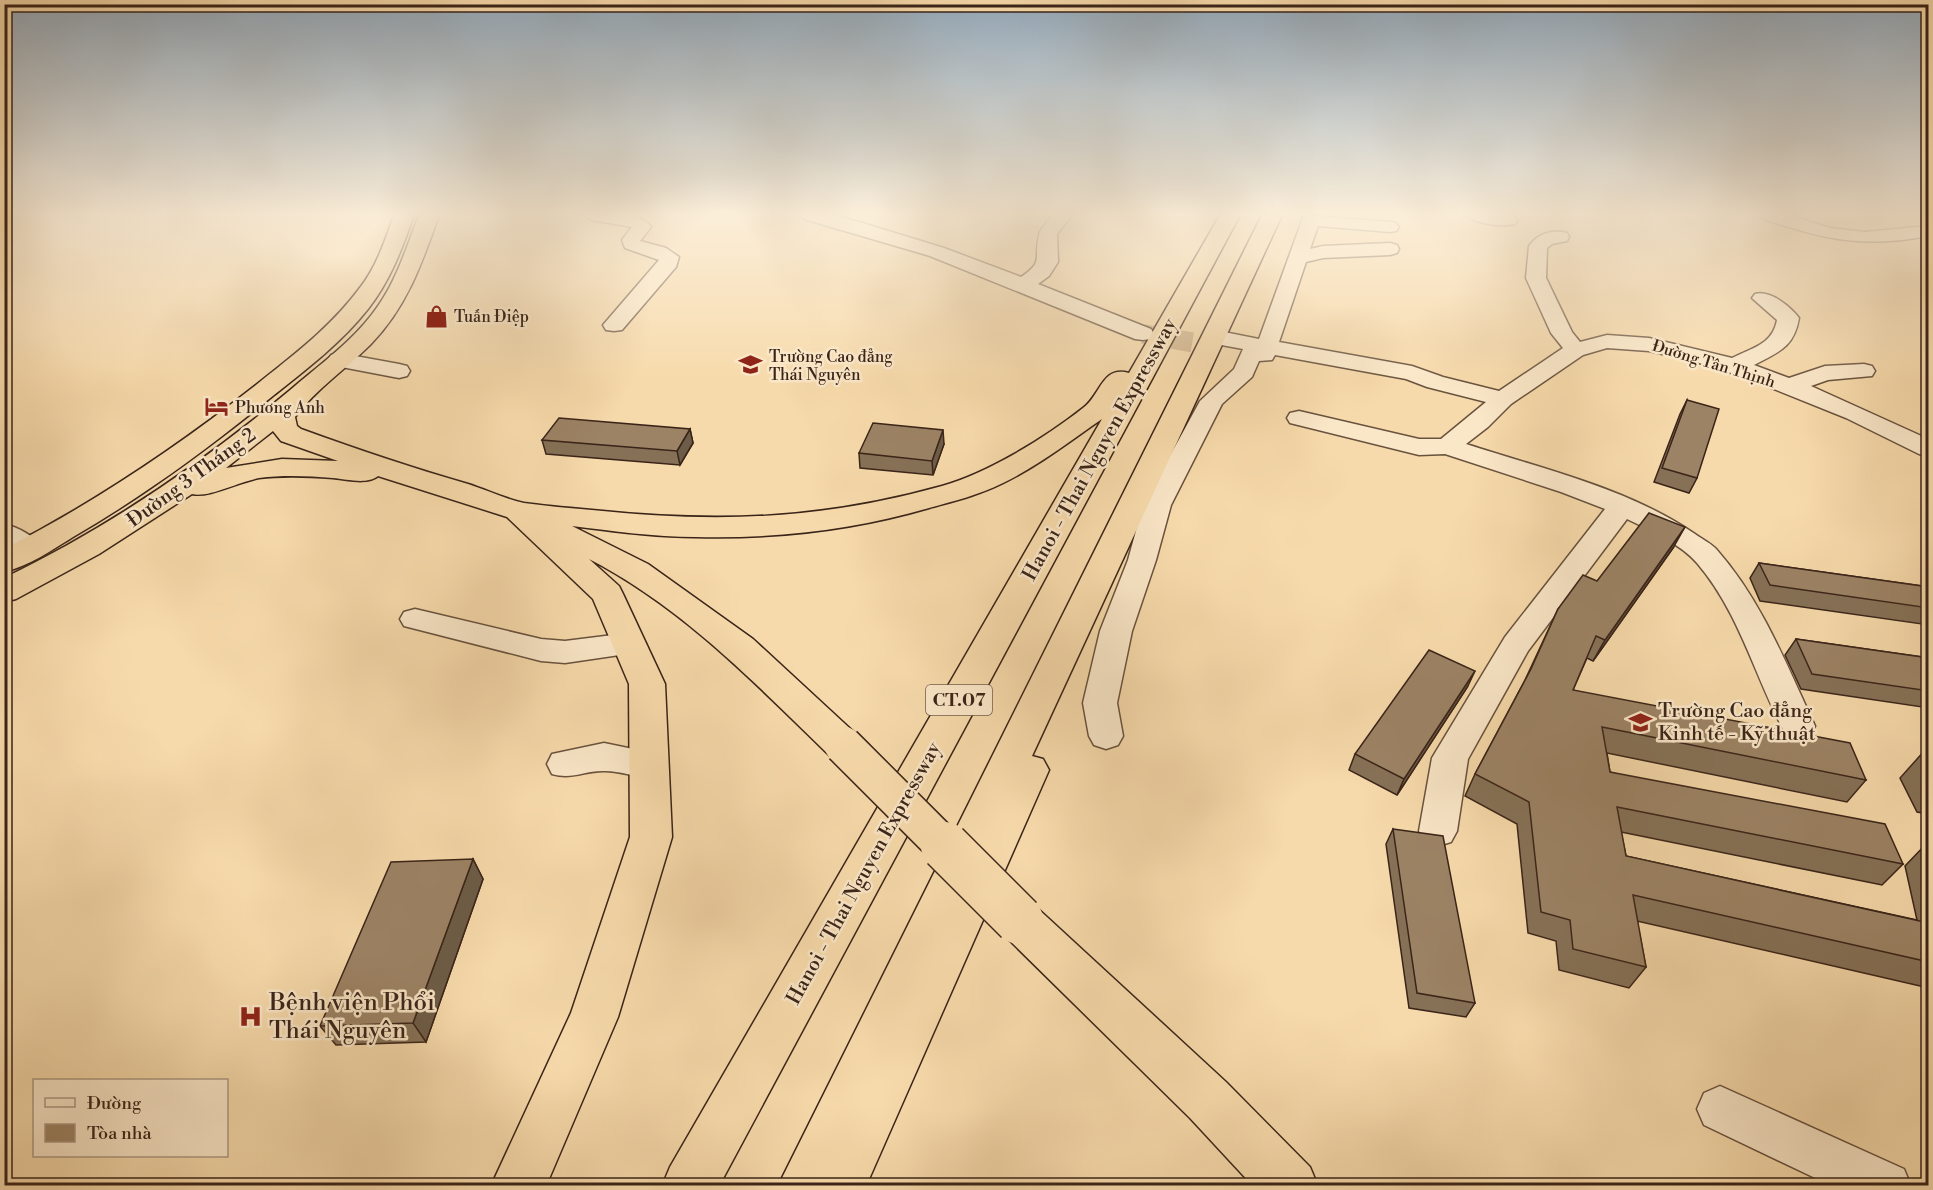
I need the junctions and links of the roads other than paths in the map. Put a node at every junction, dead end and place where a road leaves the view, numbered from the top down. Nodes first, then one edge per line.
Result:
1 (381, 271) edge
2 (408, 271) edge
3 (662, 271) edge
4 (980, 271) edge
5 (1043, 271) edge
6 (1188, 271) edge
7 (1199, 271) edge
8 (1245, 271) edge
9 (1293, 271) edge
10 (1536, 271) edge
11 (1021, 286) junction
12 (1762, 298) dead end
13 (614, 325) dead end
14 (1145, 331) tunnel mouth
15 (1222, 343) tunnel mouth
16 (1575, 350) junction
17 (1261, 351) junction
18 (339, 360) junction
19 (1733, 367) junction
20 (399, 371) dead end
21 (1864, 371) dead end
22 (1789, 386) junction
23 (263, 392) junction
24 (298, 396) junction
25 (1503, 399) junction
26 (1299, 418) dead end
27 (238, 446) junction
28 (327, 446) junction
29 (1447, 446) junction
30 (1929, 449) edge
31 (302, 468) junction
32 (403, 475) junction
33 (120, 496) junction
34 (1622, 506) junction
35 (518, 512) junction
36 (118, 529) junction
37 (4, 532) edge
38 (30, 549) junction
39 (1108, 555) junction
40 (4, 562) edge
41 (4, 591) edge
42 (415, 618) dead end
43 (629, 644) junction
44 (1798, 726) dead end
45 (1106, 736) dead end
46 (565, 764) dead end
47 (649, 765) junction
48 (1438, 831) dead end
49 (1720, 1109) dead end
50 (518, 1185) edge
51 (689, 1185) edge
52 (805, 1185) edge
53 (838, 1185) edge
54 (1290, 1185) edge
55 (1887, 1185) edge

1 - 23 highway, Đường 3 Tháng 2
2 - 18 highway, Đường 3 Tháng 2
3 - 13 street
4 - 11 street
5 - 11 street
6 - 35 highway
7 - 51 highway, Hanoi - Thai Nguyen Expressway / CT.07
8 - 39 highway
9 - 17 street
10 - 16 street
11 - 14 street
12 - 19 street
15 - 17 street
16 - 19 street, Đường Tân Thịnh
16 - 25 street, Đường Tân Thịnh
17 - 25 street
17 - 45 street
18 - 20 street
18 - 24 highway, Đường 3 Tháng 2
19 - 22 street, Đường Tân Thịnh
21 - 22 street
22 - 30 street, Đường Tân Thịnh
23 - 27 highway
23 - 33 highway, Đường 3 Tháng 2
24 - 27 highway, Đường 3 Tháng 2
24 - 28 highway
25 - 29 street, Đường Tân Thịnh
26 - 29 street
27 - 28 highway
27 - 31 highway
27 - 33 highway
27 - 36 highway, Đường 3 Tháng 2
28 - 32 highway
29 - 34 street
31 - 32 highway
31 - 36 highway
32 - 35 highway
33 - 38 highway, Đường 3 Tháng 2
34 - 44 street
34 - 48 street
35 - 43 highway
35 - 54 highway, bridge
36 - 41 highway, Đường 3 Tháng 2
37 - 38 street
38 - 40 highway, Đường 3 Tháng 2
39 - 52 highway
39 - 53 highway
42 - 43 street
43 - 47 highway
46 - 47 street
47 - 50 highway
49 - 55 street

